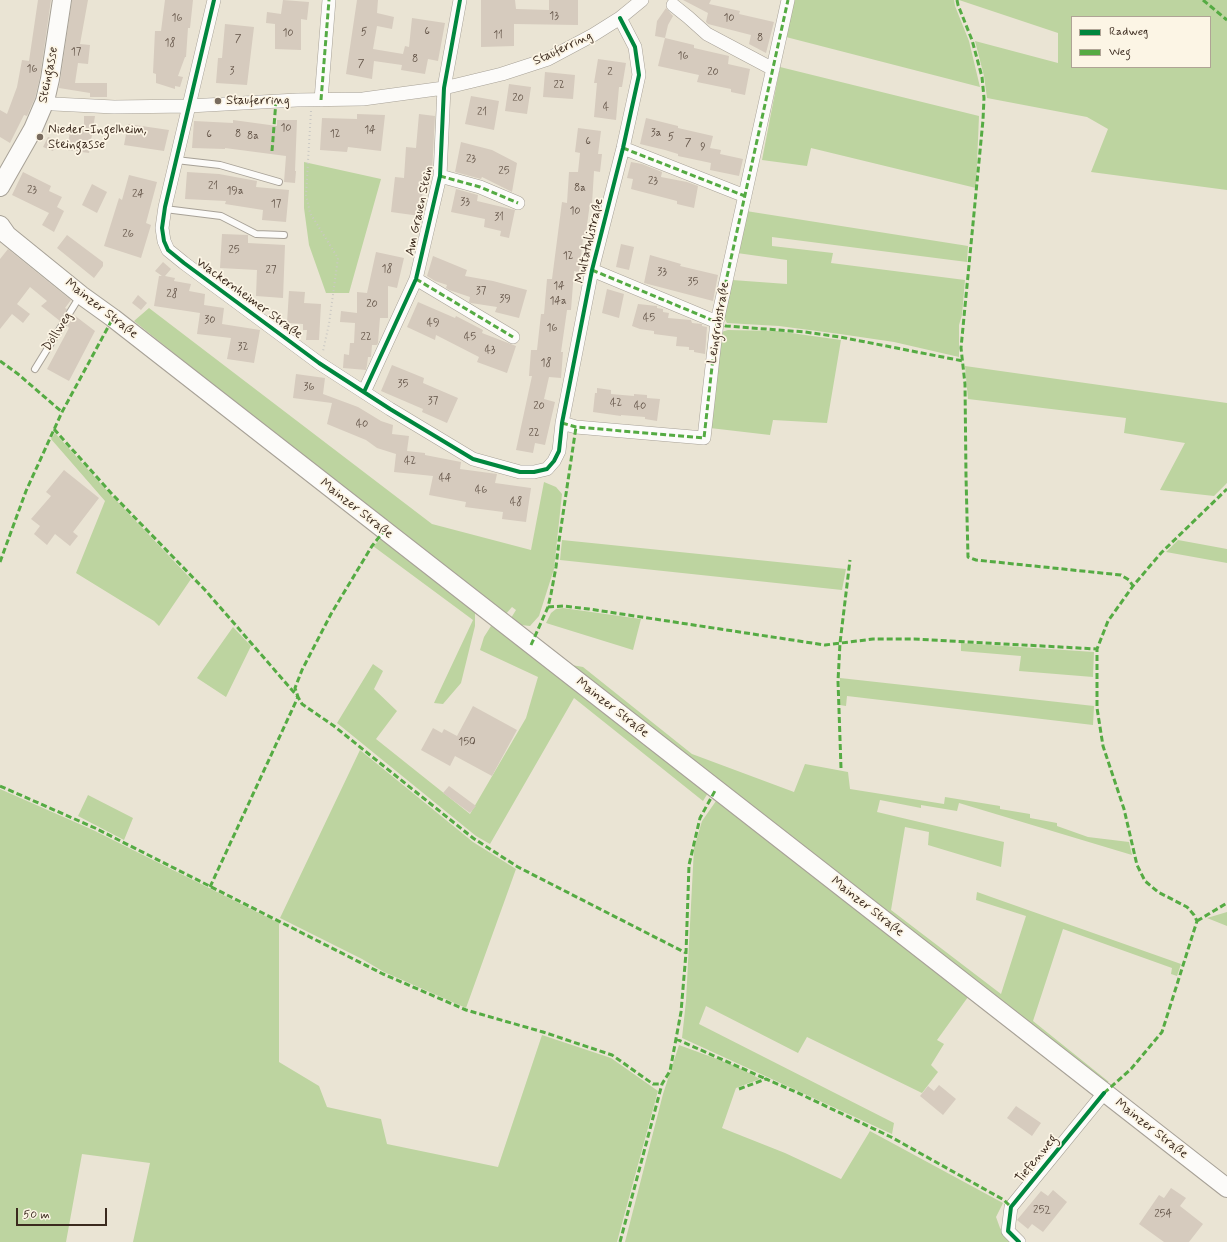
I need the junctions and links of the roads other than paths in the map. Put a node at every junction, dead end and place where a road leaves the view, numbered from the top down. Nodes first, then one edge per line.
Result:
1 (62, 0) edge
2 (214, 0) edge
3 (329, 0) edge
4 (460, 0) edge
5 (642, 0) edge
6 (788, 0) edge
7 (673, 5) dead end
8 (620, 18) junction
9 (773, 69) junction
10 (444, 88) junction
11 (321, 100) junction
12 (45, 101) junction
13 (189, 106) junction
14 (623, 148) junction
15 (176, 160) junction
16 (440, 176) junction
17 (279, 182) dead end
18 (0, 187) edge
19 (745, 196) junction
20 (518, 203) dead end
21 (165, 209) junction
22 (0, 225) edge
23 (284, 235) dead end
24 (592, 270) junction
25 (416, 278) junction
26 (81, 295) junction
27 (717, 322) junction
28 (513, 337) dead end
29 (35, 369) dead end
30 (364, 392) junction
31 (562, 423) junction
32 (546, 469) joint
33 (1104, 1093) junction
34 (1227, 1188) edge
35 (1019, 1242) edge

1 - 12 main road, Steingasse
2 - 13 street, Wackernheimer Straße
3 - 11 street
4 - 10 street, Am Grauen Stein
5 - 8 street, Stauferring
6 - 9 street, Leingrubstraße
7 - 9 street
8 - 10 street, Stauferring
8 - 14 street, Multatulistraße
9 - 19 street, Leingrubstraße
10 - 11 street, Stauferring
10 - 16 street, Am Grauen Stein
11 - 13 street, Stauferring
12 - 13 street, Stauferring
12 - 18 main road, Steingasse
13 - 15 street, Wackernheimer Straße
14 - 19 street
14 - 24 street, Multatulistraße
15 - 17 lane
15 - 21 street, Wackernheimer Straße
16 - 20 street, Am Grauen Stein
16 - 25 street, Am Grauen Stein
19 - 27 street, Leingrubstraße
21 - 23 lane
21 - 30 street, Wackernheimer Straße
22 - 26 main road, Mainzer Straße
24 - 27 street, Multatulistraße
24 - 31 street, Multatulistraße
25 - 28 street
25 - 30 street, Am Grauen Stein
26 - 29 lane, Döllweg
26 - 33 main road, Mainzer Straße
27 - 31 street, Leingrubstraße
30 - 32 street, Wackernheimer Straße
31 - 32 street, Multatulistraße
33 - 34 main road, Mainzer Straße
33 - 35 street, Tiefenweg

